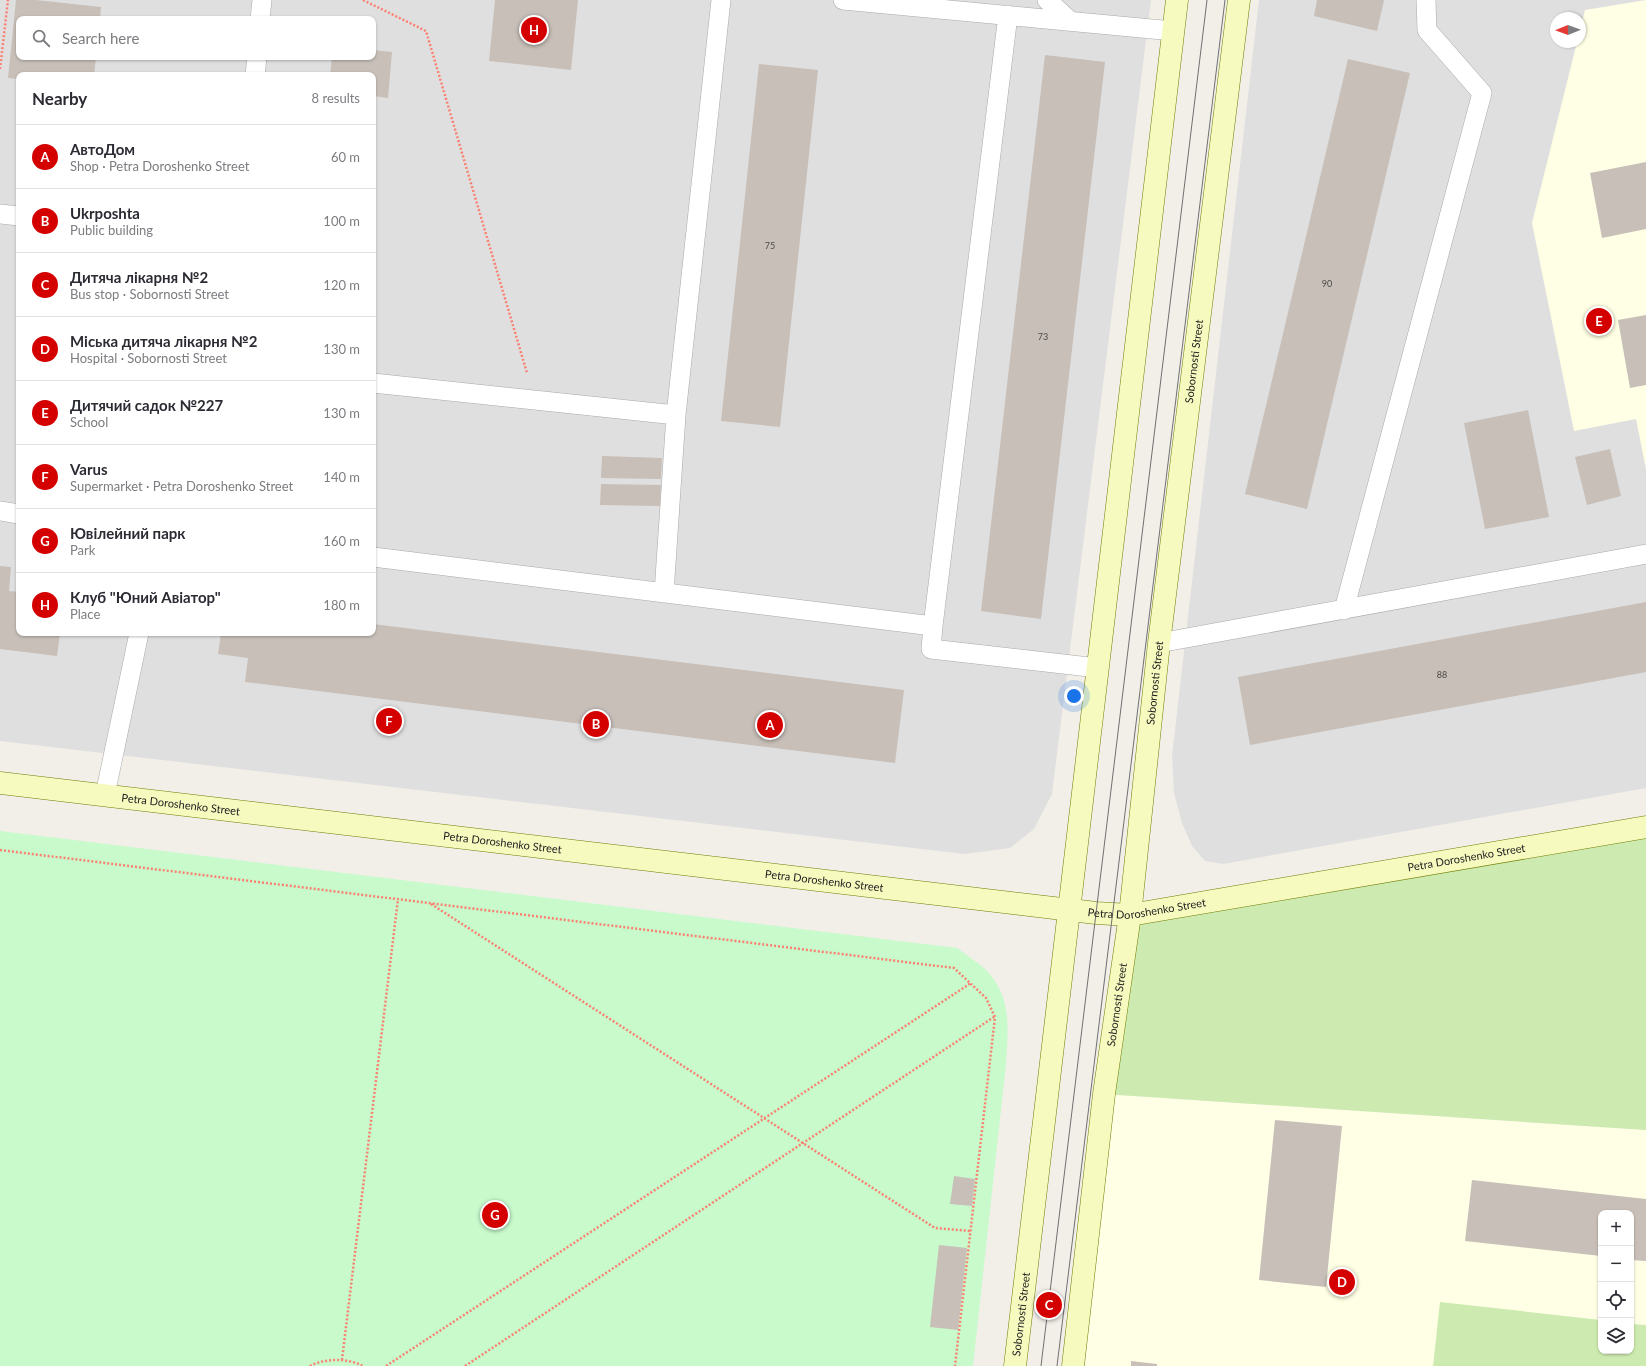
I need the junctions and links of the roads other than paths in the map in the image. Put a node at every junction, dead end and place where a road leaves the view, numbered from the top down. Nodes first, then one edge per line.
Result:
1 (262, 0) edge
2 (721, 0) edge
3 (843, 0) edge
4 (1047, 0) edge
5 (1177, 0) edge
6 (1239, 0) edge
7 (1426, 0) edge
8 (1008, 15) junction
9 (260, 16) edge
10 (1070, 21) junction
11 (1173, 31) junction
12 (257, 60) edge
13 (255, 72) edge
14 (0, 214) edge
15 (16, 216) edge
16 (376, 384) edge
17 (676, 415) junction
18 (0, 511) edge
19 (16, 514) edge
20 (1646, 554) edge
21 (376, 557) edge
22 (664, 592) junction
23 (1344, 610) junction
24 (933, 626) junction
25 (138, 636) edge
26 (1159, 643) junction
27 (1098, 668) junction
28 (0, 782) edge
29 (105, 795) junction
30 (1646, 827) edge
31 (1069, 909) junction
32 (1130, 915) junction
33 (1015, 1366) edge
34 (1074, 1366) edge

1 - 9 lane
2 - 17 lane
3 - 8 lane
4 - 10 lane
5 - 11 main road, Sobornosti Street
6 - 26 main road, Sobornosti Street
7 - 23 lane
8 - 10 lane
8 - 24 lane
10 - 11 lane
11 - 27 main road, Sobornosti Street
12 - 13 lane
14 - 15 lane
16 - 17 lane
17 - 22 lane
18 - 19 lane
20 - 23 lane
21 - 22 lane
22 - 24 lane
23 - 26 lane
24 - 27 lane
25 - 29 lane
26 - 32 main road, Sobornosti Street
27 - 31 main road, Sobornosti Street
28 - 29 main road, Petra Doroshenko Street
29 - 31 main road, Petra Doroshenko Street
30 - 32 main road, Petra Doroshenko Street
31 - 32 main road, Petra Doroshenko Street
31 - 33 main road, Sobornosti Street
32 - 34 main road, Sobornosti Street

